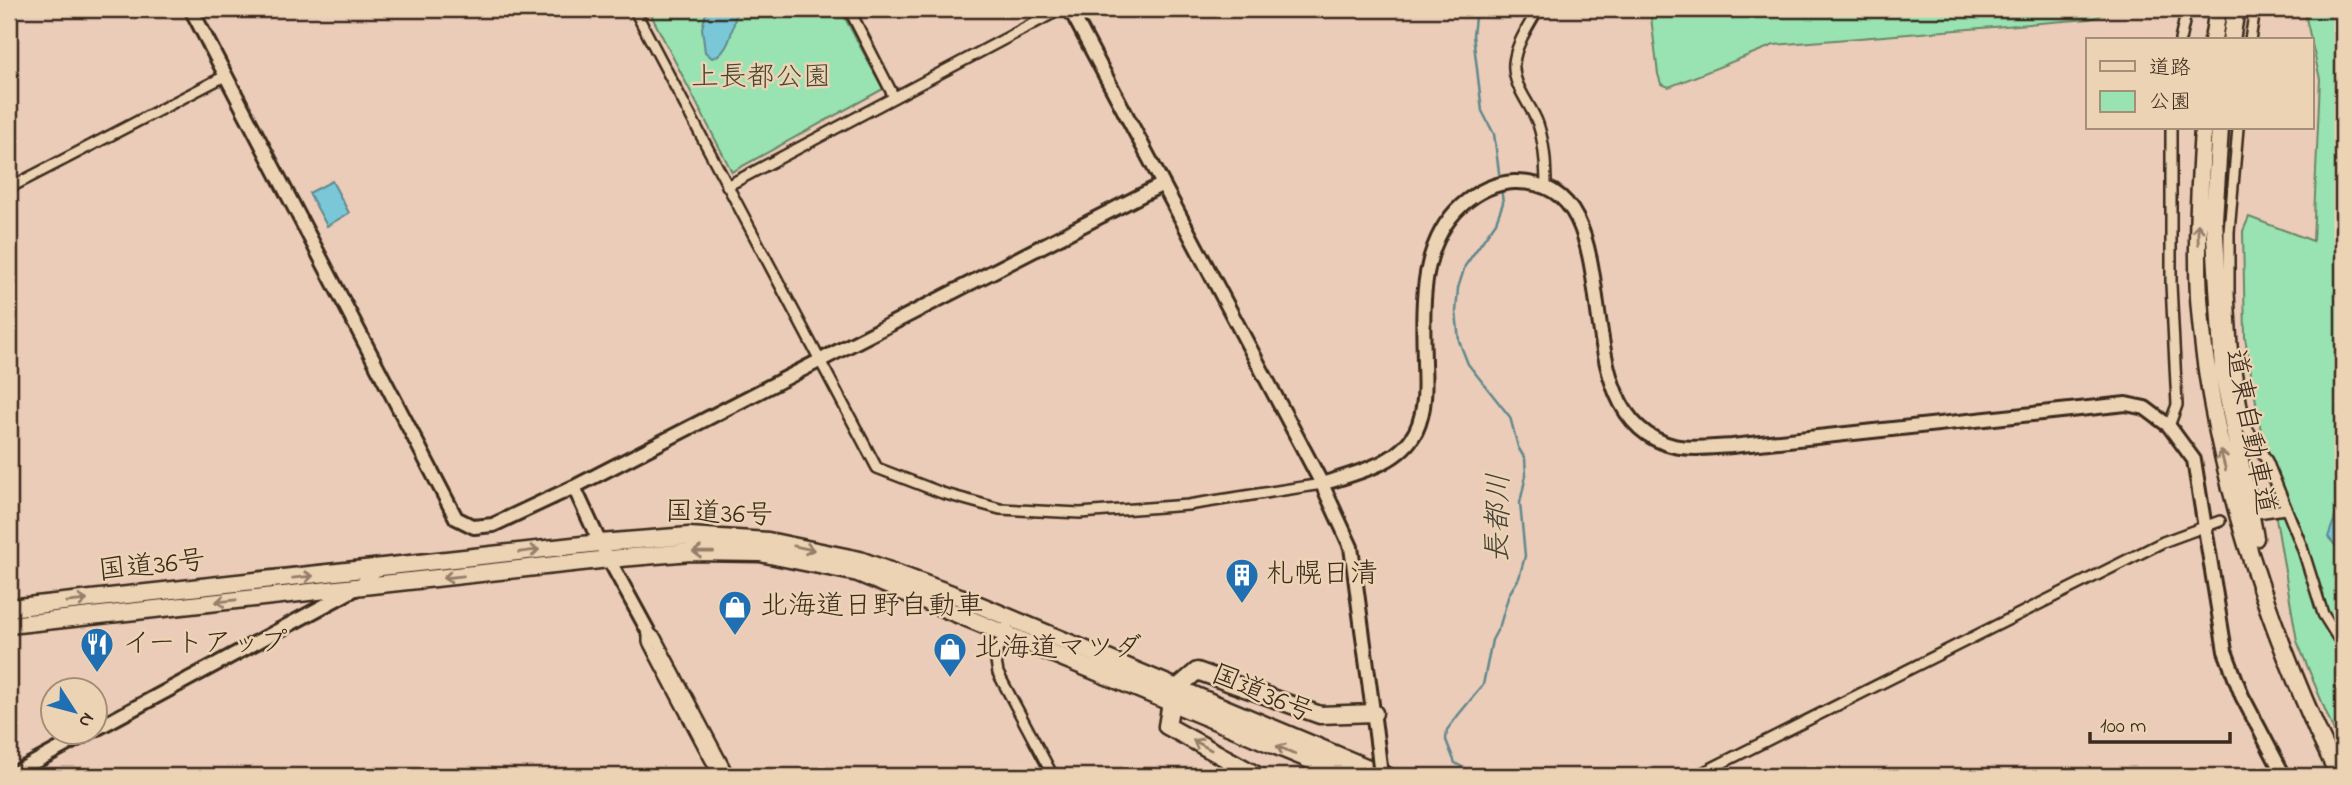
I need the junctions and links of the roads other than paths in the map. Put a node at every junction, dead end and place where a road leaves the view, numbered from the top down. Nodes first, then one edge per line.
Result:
1 (191, 9) edge
2 (634, 9) edge
3 (849, 9) edge
4 (1061, 9) edge
5 (1070, 9) edge
6 (1538, 9) edge
7 (2187, 9) edge
8 (2218, 9) edge
9 (2236, 9) edge
10 (2255, 9) edge
11 (2180, 38) edge
12 (2213, 38) edge
13 (2231, 38) edge
14 (2250, 38) edge
15 (225, 76) junction
16 (894, 97) junction
17 (2171, 130) edge
18 (2203, 130) edge
19 (2220, 130) edge
20 (2238, 130) edge
21 (1163, 184) junction
22 (727, 186) junction
23 (9, 188) edge
24 (1546, 189) junction
25 (818, 361) junction
26 (2169, 426) junction
27 (1322, 484) junction
28 (573, 487) junction
29 (2285, 509) junction
30 (2257, 513) dead end
31 (2220, 521) dead end
32 (2206, 524) junction
33 (600, 543) junction
34 (609, 559) junction
35 (377, 569) junction
36 (357, 587) junction
37 (9, 608) edge
38 (9, 625) edge
39 (1007, 626) junction
40 (648, 631) junction
41 (2343, 646) edge
42 (1174, 695) junction
43 (1374, 713) junction
44 (108, 722) edge
45 (2318, 732) junction
46 (64, 746) edge
47 (9, 776) edge
48 (719, 776) edge
49 (729, 776) edge
50 (1053, 776) edge
51 (1258, 776) edge
52 (1349, 776) edge
53 (1381, 776) edge
54 (1387, 776) edge
55 (1696, 776) edge
56 (2284, 776) edge
57 (2340, 776) edge

1 - 15 street
2 - 22 street
3 - 16 street
4 - 16 street
5 - 21 street
6 - 24 street
7 - 11 street
8 - 12 highway
9 - 13 highway
10 - 14 street
15 - 23 street
15 - 28 street
16 - 22 street
17 - 26 street
45 -> 18 highway, 道東自動車道
19 - 45 highway, 道東自動車道
20 - 29 street
21 - 25 street
21 - 27 street
22 - 25 street
24 - 26 street
24 - 27 street
25 - 27 street
25 - 28 street
26 - 32 street
27 - 43 street
28 - 33 street
29 - 30 street
29 - 41 street
31 - 32 street
32 - 55 street
32 - 56 street
33 - 34 street
35 -> 33 highway, 国道36号
33 -> 39 highway, 国道36号
34 -> 36 highway, 国道36号
39 -> 34 highway, 国道36号
34 - 40 street
35 - 36 street
37 -> 35 highway, 国道36号
36 -> 38 highway, 国道36号
36 - 44 street
39 - 42 highway, 国道36号
39 - 50 street
40 - 48 street
40 - 49 street
42 - 43 highway
51 -> 42 highway
52 -> 42 highway, 国道36号
42 - 54 highway, 国道36号
43 - 53 street, bridge
45 - 57 highway, 道東自動車道, bridge
46 - 47 street

